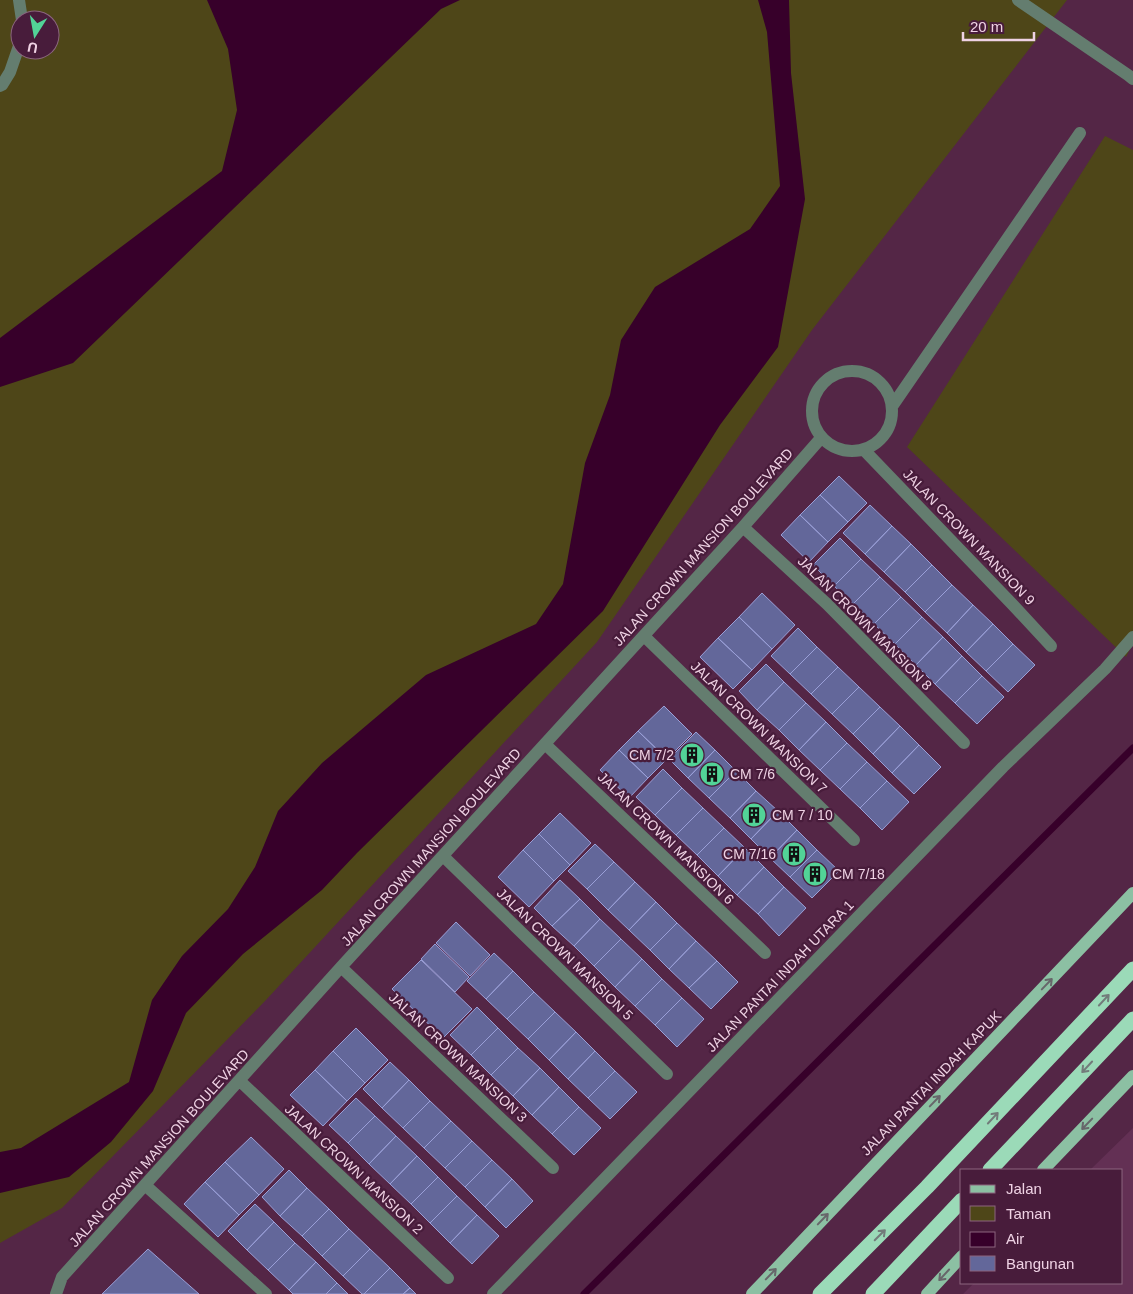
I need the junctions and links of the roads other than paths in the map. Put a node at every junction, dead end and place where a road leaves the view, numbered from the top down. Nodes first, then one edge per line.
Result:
1 (1018, 0) edge
2 (14, 60) edge
3 (1133, 80) edge
4 (0, 86) edge
5 (1080, 133) dead end
6 (893, 406) junction
7 (822, 438) junction
8 (864, 450) junction
9 (743, 527) junction
10 (644, 636) junction
11 (1133, 637) edge
12 (1051, 646) dead end
13 (964, 743) dead end
14 (546, 744) junction
15 (854, 840) dead end
16 (443, 856) junction
17 (1133, 893) edge
18 (765, 953) dead end
19 (342, 968) junction
20 (1133, 970) edge
21 (1133, 1019) edge
22 (667, 1074) dead end
23 (1133, 1076) edge
24 (240, 1081) junction
25 (553, 1168) dead end
26 (991, 1169) edge
27 (1044, 1169) edge
28 (145, 1186) junction
29 (960, 1202) edge
30 (960, 1258) edge
31 (62, 1277) junction
32 (448, 1278) dead end
33 (56, 1294) edge
34 (66, 1294) edge
35 (266, 1294) edge
36 (493, 1294) edge
37 (752, 1294) edge
38 (820, 1294) edge
39 (872, 1294) edge
40 (927, 1294) edge

1 - 3 street
2 - 4 street
5 - 6 street
6 - 7 street
6 - 8 street
7 - 8 street
7 - 9 street, JALAN CROWN MANSION BOULEVARD
8 - 12 street, JALAN CROWN MANSION 9
9 - 10 street, JALAN CROWN MANSION BOULEVARD
9 - 13 street, JALAN CROWN MANSION 8
10 - 14 street, JALAN CROWN MANSION BOULEVARD
10 - 15 street, JALAN CROWN MANSION 7
11 - 36 street, JALAN PANTAI INDAH UTARA 1
14 - 16 street, JALAN CROWN MANSION BOULEVARD
14 - 18 street, JALAN CROWN MANSION 6
16 - 19 street, JALAN CROWN MANSION BOULEVARD
16 - 22 street, JALAN CROWN MANSION 5
37 -> 17 main road, JALAN PANTAI INDAH KAPUK
19 - 24 street, JALAN CROWN MANSION BOULEVARD
19 - 25 street, JALAN CROWN MANSION 3
38 -> 20 highway
21 -> 26 highway
23 -> 27 main road
24 - 28 street, JALAN CROWN MANSION BOULEVARD
24 - 32 street, JALAN CROWN MANSION 2
28 - 31 street, JALAN CROWN MANSION BOULEVARD
28 - 35 street
29 - 39 highway
30 -> 40 main road
31 - 33 street
31 - 34 street

